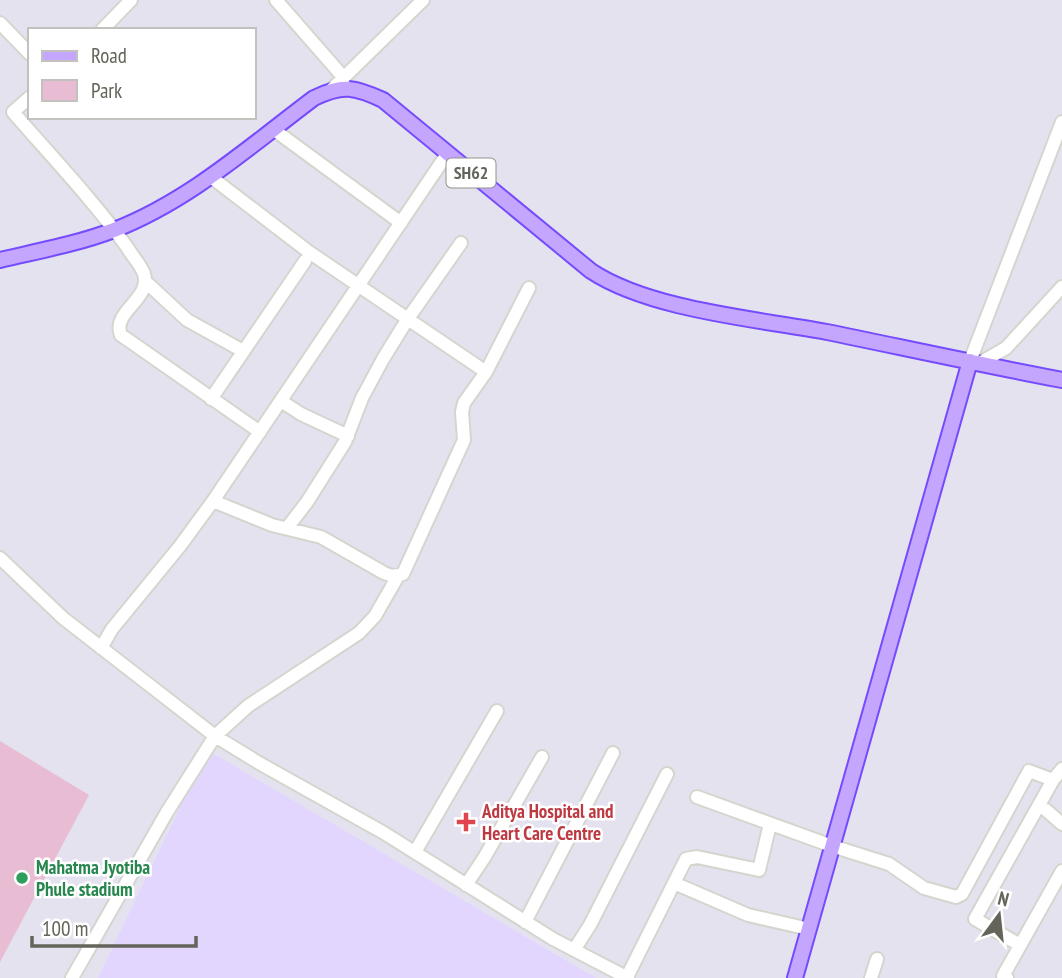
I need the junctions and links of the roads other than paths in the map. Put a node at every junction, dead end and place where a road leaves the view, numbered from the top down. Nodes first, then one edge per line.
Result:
1 (131, 0) edge
2 (275, 0) edge
3 (423, 0) edge
4 (0, 23) edge
5 (104, 28) edge
6 (28, 52) edge
7 (344, 78) junction
8 (331, 90) junction
9 (28, 99) edge
10 (1062, 121) edge
11 (273, 129) junction
12 (447, 154) junction
13 (211, 177) junction
14 (401, 223) junction
15 (114, 230) junction
16 (461, 243) dead end
17 (0, 260) edge
18 (305, 261) dead end
19 (145, 281) junction
20 (359, 286) junction
21 (1062, 287) edge
22 (529, 288) dead end
23 (407, 320) junction
24 (243, 351) junction
25 (975, 362) junction
26 (486, 372) junction
27 (1062, 380) edge
28 (212, 399) junction
29 (281, 401) junction
30 (260, 432) junction
31 (348, 436) junction
32 (213, 501) junction
33 (287, 528) junction
34 (0, 558) edge
35 (398, 576) junction
36 (101, 648) junction
37 (497, 711) dead end
38 (215, 736) junction
39 (613, 753) dead end
40 (542, 757) dead end
41 (667, 774) dead end
42 (1058, 775) edge
43 (697, 797) dead end
44 (1045, 810) dead end
45 (770, 824) junction
46 (1062, 824) edge
47 (832, 846) junction
48 (415, 852) junction
49 (1062, 871) edge
50 (674, 883) junction
51 (466, 885) junction
52 (525, 922) junction
53 (809, 929) junction
54 (1020, 945) junction
55 (574, 950) junction
56 (877, 959) dead end
57 (1004, 977) edge
58 (72, 978) edge
59 (628, 978) edge
60 (795, 978) edge
61 (871, 978) edge

1 - 5 street
2 - 7 street
3 - 7 street
4 - 6 street
7 - 8 street
8 - 11 main road
8 - 12 main road, SH62
9 - 15 street
10 - 25 street
11 - 13 main road
11 - 14 street
12 - 14 street
12 - 25 main road, SH62
13 - 15 main road
13 - 20 street
14 - 20 street
15 - 17 main road
15 - 19 street
16 - 23 street
18 - 24 street
19 - 24 street
19 - 28 street
20 - 23 street
20 - 29 street
21 - 25 street
22 - 26 street
23 - 26 street
23 - 31 street
24 - 28 street
25 - 27 main road, SH62
25 - 47 main road
26 - 35 street
28 - 30 street
29 - 30 street
29 - 31 street
30 - 32 street
31 - 33 street
32 - 33 street
32 - 36 street
33 - 35 street
34 - 36 street
35 - 38 street
36 - 38 street
37 - 48 street
38 - 48 street
38 - 58 street
39 - 52 street
40 - 51 street
41 - 55 street
42 - 47 street
42 - 54 street
43 - 45 street
44 - 46 street
45 - 47 street
45 - 50 street
47 - 53 main road
48 - 51 street
49 - 54 street
50 - 53 street
50 - 59 street
51 - 52 street
52 - 55 street
53 - 60 main road
54 - 57 street
55 - 59 street
56 - 61 street

